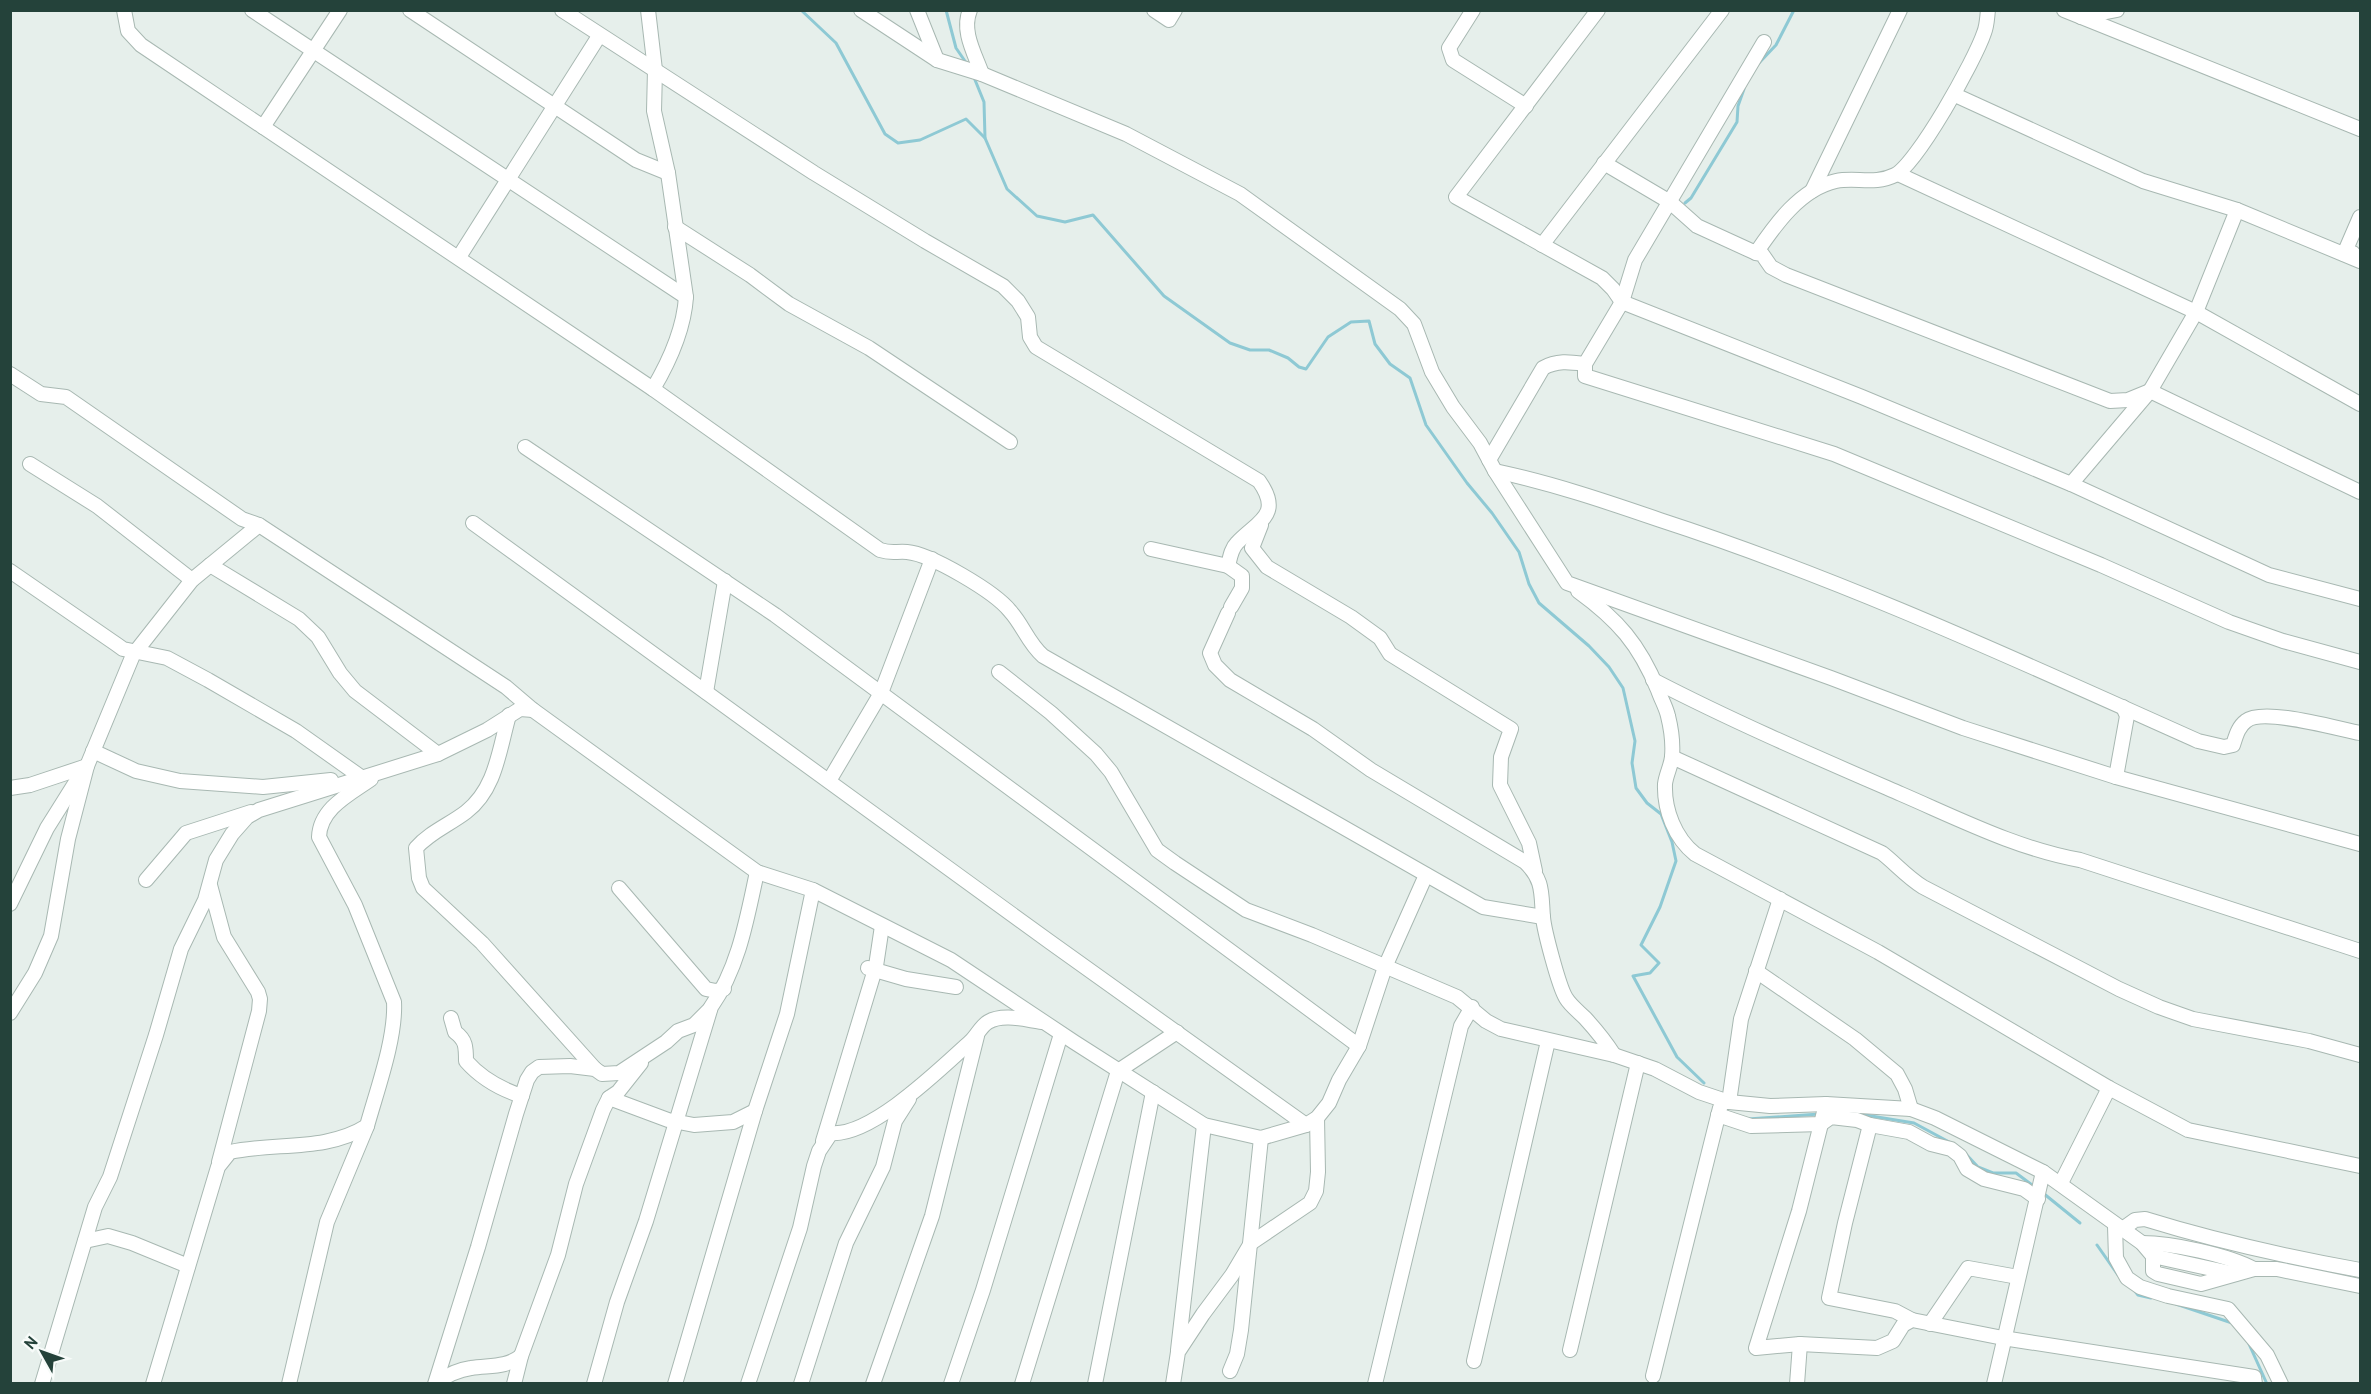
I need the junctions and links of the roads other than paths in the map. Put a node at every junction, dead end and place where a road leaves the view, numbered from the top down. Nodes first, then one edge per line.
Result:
1 (124, 10) edge
2 (252, 10) edge
3 (340, 10) edge
4 (410, 10) edge
5 (562, 10) edge
6 (648, 10) edge
7 (861, 10) edge
8 (916, 10) edge
9 (969, 10) edge
10 (1154, 10) edge
11 (1175, 10) edge
12 (1473, 10) edge
13 (1598, 10) edge
14 (1722, 10) edge
15 (1900, 10) edge
16 (1988, 10) edge
17 (2064, 10) edge
18 (2117, 10) edge
19 (2080, 17) junction
20 (599, 36) junction
21 (1764, 42) dead end
22 (313, 51) junction
23 (937, 60) junction
24 (655, 70) junction
25 (982, 74) junction
26 (1955, 95) junction
27 (554, 106) junction
28 (1526, 106) junction
29 (263, 127) junction
30 (2361, 129) edge
31 (1604, 163) junction
32 (668, 173) junction
33 (1898, 174) junction
34 (509, 181) junction
35 (1812, 191) junction
36 (1670, 202) junction
37 (2237, 210) junction
38 (2361, 217) edge
39 (675, 226) junction
40 (1542, 245) junction
41 (2361, 252) edge
42 (1756, 253) junction
43 (2344, 254) junction
44 (459, 257) junction
45 (2361, 261) edge
46 (686, 297) junction
47 (1622, 302) junction
48 (2196, 312) junction
49 (1585, 364) junction
50 (10, 374) edge
51 (653, 388) junction
52 (2150, 391) junction
53 (2361, 404) edge
54 (1010, 442) dead end
55 (525, 447) dead end
56 (30, 464) dead end
57 (1492, 465) junction
58 (2071, 484) junction
59 (2361, 492) edge
60 (473, 523) dead end
61 (1262, 523) junction
62 (259, 525) junction
63 (1151, 549) dead end
64 (932, 559) junction
65 (210, 565) junction
66 (1228, 566) junction
67 (10, 571) edge
68 (192, 580) junction
69 (725, 581) junction
70 (1567, 583) junction
71 (2361, 599) edge
72 (136, 651) junction
73 (2361, 662) edge
74 (999, 672) dead end
75 (1653, 680) junction
76 (706, 692) junction
77 (881, 693) junction
78 (2123, 707) junction
79 (533, 710) junction
80 (509, 715) junction
81 (2361, 734) edge
82 (93, 752) junction
83 (438, 754) junction
84 (1672, 757) junction
85 (87, 766) junction
86 (383, 771) junction
87 (359, 776) junction
88 (2116, 777) junction
89 (829, 781) junction
90 (10, 788) edge
91 (259, 810) junction
92 (2361, 844) edge
93 (1535, 871) junction
94 (756, 872) junction
95 (1426, 875) junction
96 (146, 880) dead end
97 (210, 885) junction
98 (619, 888) dead end
99 (813, 890) junction
100 (1780, 900) junction
101 (10, 904) edge
102 (1543, 917) junction
103 (882, 926) junction
104 (2361, 951) edge
105 (1385, 967) junction
106 (872, 969) junction
107 (1756, 971) junction
108 (956, 987) dead end
109 (724, 989) junction
110 (711, 1007) junction
111 (1472, 1007) junction
112 (10, 1013) edge
113 (451, 1018) dead end
114 (1044, 1022) junction
115 (1177, 1032) junction
116 (1061, 1034) junction
117 (977, 1036) junction
118 (1548, 1041) junction
119 (1359, 1047) junction
120 (650, 1051) junction
121 (1614, 1055) junction
122 (2361, 1055) edge
123 (1638, 1063) junction
124 (1118, 1071) junction
125 (599, 1072) junction
126 (920, 1087) junction
127 (2109, 1088) junction
128 (1153, 1092) junction
129 (614, 1095) junction
130 (522, 1096) junction
131 (1725, 1101) junction
132 (1826, 1104) junction
133 (1911, 1109) junction
134 (755, 1111) junction
135 (1718, 1115) junction
136 (1312, 1121) junction
137 (676, 1122) junction
138 (1821, 1124) junction
139 (1204, 1125) junction
140 (1870, 1125) junction
141 (367, 1126) junction
142 (1261, 1138) junction
143 (819, 1151) junction
144 (2361, 1166) edge
145 (218, 1167) junction
146 (2043, 1172) junction
147 (2061, 1183) junction
148 (2038, 1200) junction
149 (2118, 1228) junction
150 (85, 1241) junction
151 (1251, 1243) junction
152 (2142, 1243) junction
153 (2279, 1254) junction
154 (188, 1266) junction
155 (2254, 1269) junction
156 (2277, 1269) junction
157 (2361, 1270) edge
158 (2018, 1277) junction
159 (2361, 1286) edge
160 (1912, 1320) junction
161 (1930, 1324) junction
162 (2003, 1338) junction
163 (1800, 1344) junction
164 (1570, 1350) dead end
165 (1178, 1352) junction
166 (521, 1356) junction
167 (1474, 1361) dead end
168 (1230, 1371) dead end
169 (1653, 1376) dead end
170 (42, 1383) edge
171 (153, 1383) edge
172 (289, 1383) edge
173 (436, 1383) edge
174 (514, 1383) edge
175 (594, 1383) edge
176 (675, 1383) edge
177 (748, 1383) edge
178 (801, 1383) edge
179 (873, 1383) edge
180 (951, 1383) edge
181 (1022, 1383) edge
182 (1095, 1383) edge
183 (1173, 1383) edge
184 (1375, 1383) edge
185 (1797, 1383) edge
186 (1994, 1383) edge
187 (2255, 1383) edge
188 (2281, 1383) edge

1 - 29 street
2 - 22 street
3 - 22 street
4 - 27 street
5 - 20 street
6 - 24 street
7 - 23 street
8 - 23 street
9 - 25 street
10 - 11 street
12 - 28 street
13 - 28 street
14 - 31 street
15 - 35 street
16 - 26 street
17 - 19 street
18 - 19 street
19 - 30 street
20 - 24 street
20 - 27 street
21 - 36 street
22 - 29 street
22 - 34 street
23 - 25 street
24 - 32 street
24 - 61 street
25 - 57 street
26 - 33 street
26 - 37 street
27 - 32 street
27 - 34 street
28 - 40 street
29 - 44 street
31 - 36 street
31 - 40 street
32 - 39 street
33 - 35 street
33 - 48 street
34 - 44 street
34 - 46 street
35 - 42 street
36 - 42 street
36 - 47 street
37 - 43 street
37 - 48 street
38 - 43 street
39 - 46 street
39 - 54 street
40 - 47 street
41 - 43 street
42 - 52 street
43 - 45 street
44 - 51 street
46 - 51 street
47 - 49 street
47 - 58 street
48 - 52 street
48 - 53 street
49 - 57 street
49 - 73 street
50 - 62 street
51 - 64 street
52 - 58 street
52 - 59 street
55 - 69 street
56 - 68 street
57 - 70 street
57 - 78 street
58 - 71 street
60 - 76 street
61 - 66 street
61 - 93 street
62 - 65 street
62 - 79 street
63 - 66 street
64 - 77 street
64 - 95 street
65 - 68 street
65 - 83 street
66 - 93 street
67 - 72 street
68 - 72 street
69 - 76 street
69 - 77 street
70 - 75 street
70 - 88 street
72 - 82 street
72 - 87 street
74 - 105 street
75 - 84 street
75 - 104 street
76 - 89 street
77 - 89 street
77 - 119 street
78 - 81 street
78 - 88 street
79 - 80 street
79 - 94 street
80 - 83 street
80 - 125 street
82 - 85 street
82 - 87 street
83 - 86 street
84 - 100 street
84 - 122 street
85 - 90 street
85 - 101 street
85 - 112 street
86 - 87 street
86 - 141 street
87 - 91 street
88 - 92 street
89 - 115 street
91 - 96 street
91 - 97 street
93 - 102 street
94 - 99 street
94 - 109 street
95 - 102 street
95 - 105 street
97 - 145 street
97 - 150 street
98 - 109 street
99 - 103 street
99 - 134 street
100 - 107 street
100 - 127 street
102 - 121 street
103 - 106 street
103 - 114 street
105 - 111 street
105 - 119 street
106 - 108 street
106 - 143 street
107 - 131 street
107 - 133 street
109 - 110 street
110 - 120 street
110 - 137 street
111 - 118 street
111 - 184 street
113 - 130 street
114 - 116 street
114 - 117 street
115 - 124 street
115 - 136 street
116 - 124 street
116 - 180 street
117 - 126 street
117 - 179 street
118 - 121 street
118 - 167 street
119 - 136 street
120 - 125 street
120 - 129 street
121 - 123 street
123 - 131 street
123 - 164 street
124 - 128 street
124 - 181 street
125 - 129 street
125 - 130 street
126 - 143 street
126 - 178 street
127 - 144 street
127 - 147 street
128 - 139 street
128 - 182 street
129 - 137 street
129 - 166 street
130 - 173 street
131 - 132 street
131 - 135 street
132 - 133 street
132 - 138 street
133 - 146 street
134 - 137 street
134 - 176 street
135 - 138 street
135 - 169 street
136 - 142 street
136 - 151 street
137 - 175 street
138 - 140 street
138 - 163 street
139 - 142 street
139 - 165 street
140 - 148 street
140 - 160 street
141 - 145 street
141 - 172 street
142 - 151 street
143 - 177 street
145 - 154 street
146 - 147 street
146 - 148 street
147 - 149 street
148 - 158 street
149 - 152 street
149 - 153 street
149 - 188 street
150 - 154 street
150 - 170 street
151 - 165 street
151 - 168 street
152 - 155 street
152 - 155 street
153 - 156 street
153 - 157 street
154 - 171 street
155 - 156 street
156 - 159 street
158 - 161 street
158 - 162 street
160 - 161 street
160 - 163 street
161 - 162 street
162 - 186 street
162 - 187 street
163 - 185 street
165 - 183 street
166 - 173 street
166 - 174 street

